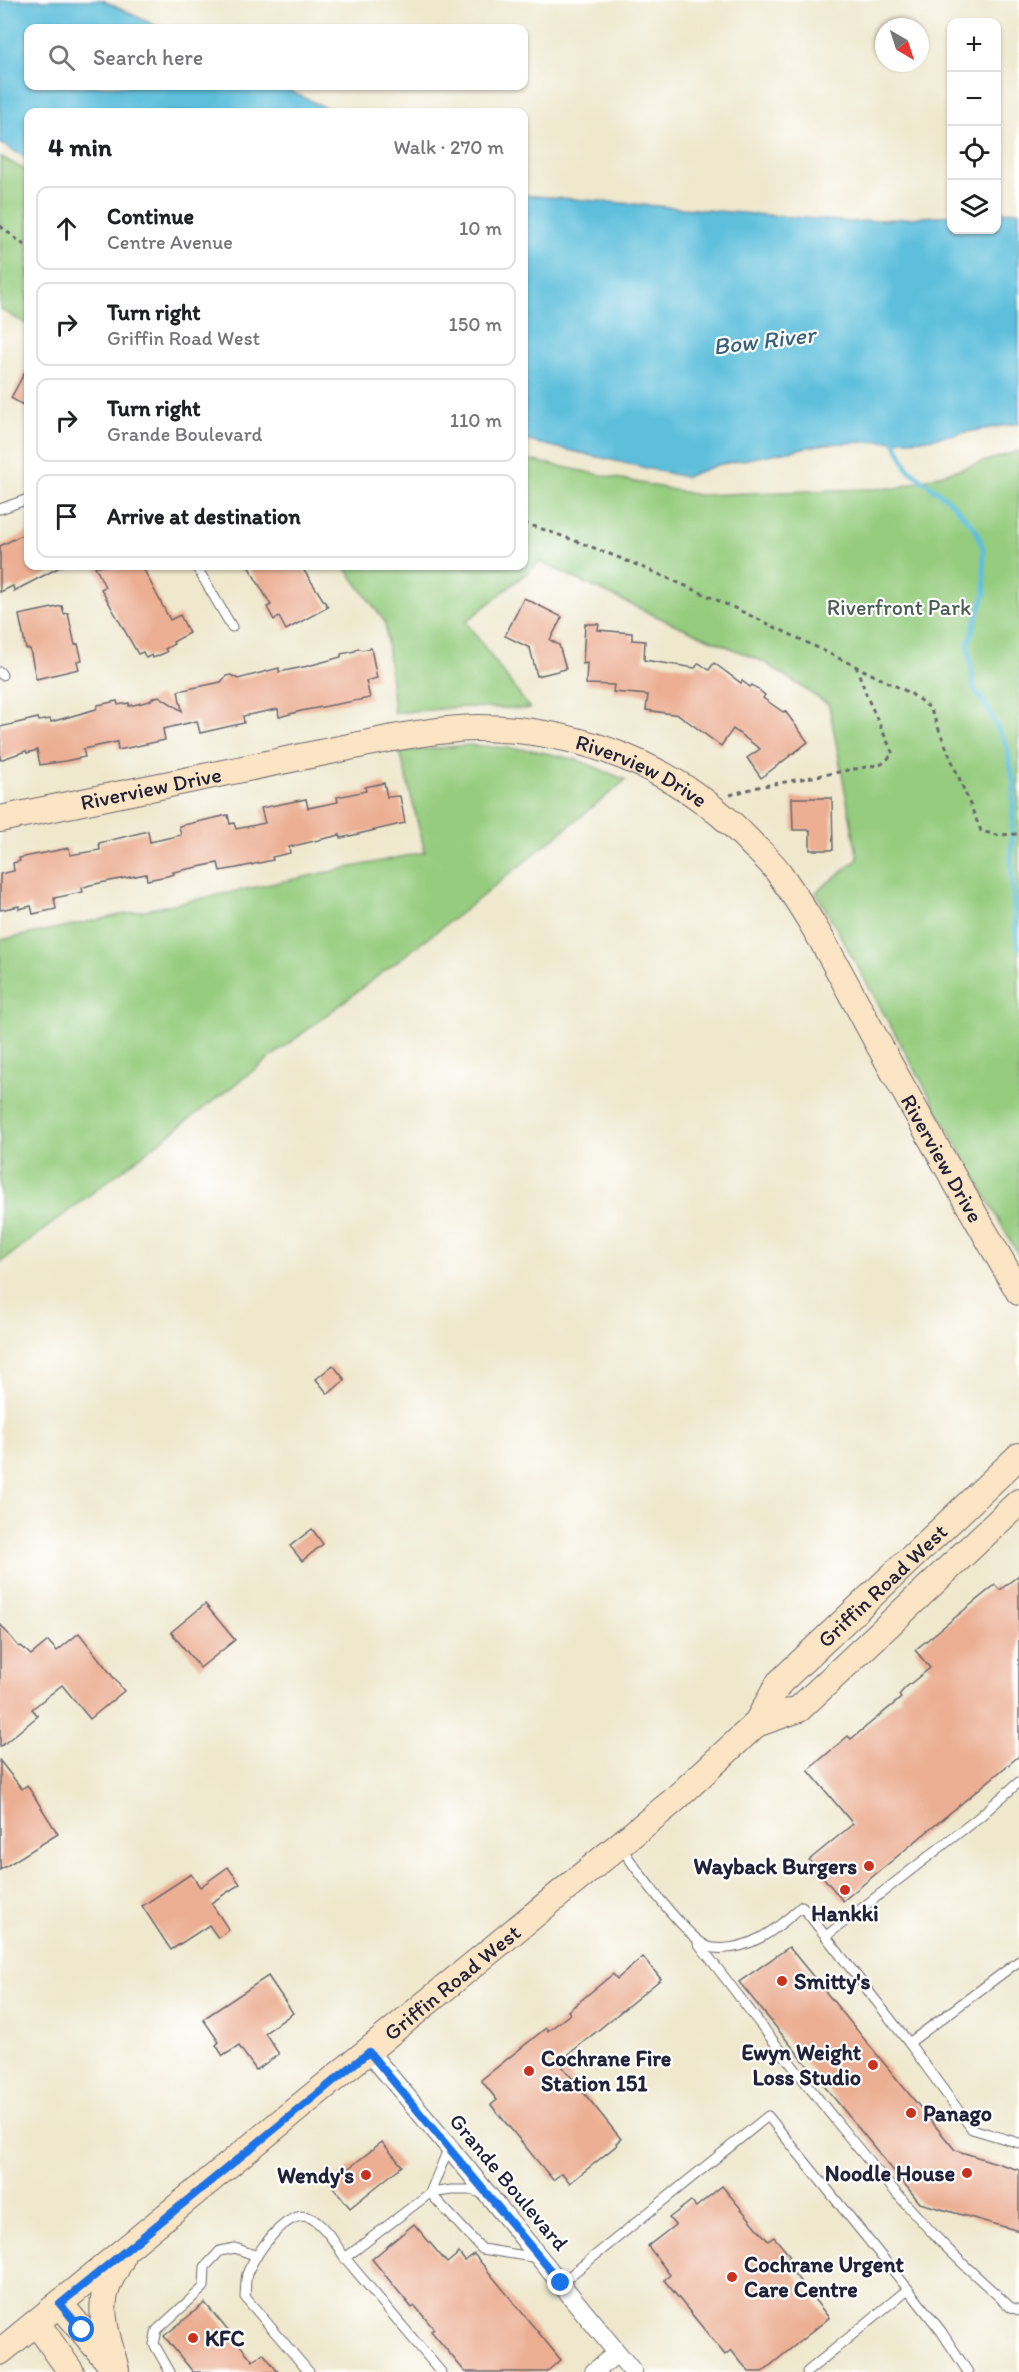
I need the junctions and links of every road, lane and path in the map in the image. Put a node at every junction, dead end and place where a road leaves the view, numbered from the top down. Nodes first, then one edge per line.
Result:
1 (0, 226) edge
2 (24, 245) edge
3 (24, 500) edge
4 (0, 509) edge
5 (528, 524) edge
6 (198, 570) edge
7 (232, 627) dead end
8 (856, 666) junction
9 (725, 796) dead end
10 (0, 819) edge
11 (1019, 834) edge
12 (1019, 1292) edge
13 (1019, 1446) edge
14 (1010, 1465) edge
15 (1019, 1502) edge
16 (756, 1724) junction
17 (1019, 1782) edge
18 (620, 1846) junction
19 (826, 1936) junction
20 (696, 1940) junction
21 (1019, 1961) edge
22 (909, 2043) junction
23 (369, 2052) junction
24 (1019, 2142) edge
25 (449, 2146) junction
26 (430, 2193) junction
27 (489, 2195) junction
28 (126, 2250) junction
29 (257, 2256) junction
30 (345, 2258) junction
31 (542, 2259) junction
32 (561, 2283) junction
33 (908, 2289) junction
34 (60, 2304) junction
35 (1019, 2310) edge
36 (37, 2323) junction
37 (0, 2352) edge
38 (617, 2352) junction
39 (117, 2371) edge
40 (71, 2372) edge
41 (170, 2372) edge
42 (309, 2372) edge
43 (441, 2372) edge
44 (594, 2372) edge
45 (633, 2372) edge
46 (807, 2372) edge
47 (968, 2372) edge

1 - 2 path
3 - 4 lane
5 - 8 path
6 - 7 lane
8 - 9 path
8 - 11 path
10 - 12 main road, Riverview Drive
13 - 14 main road, Griffin Road West
14 - 16 main road, Griffin Road West
15 - 16 main road, Griffin Road West
16 - 18 main road, Griffin Road West
17 - 19 lane
18 - 20 lane
18 - 23 main road, Griffin Road West
19 - 20 lane
19 - 22 lane
20 - 35 lane
21 - 22 lane
22 - 24 lane
23 - 25 street, Grande Boulevard
23 - 28 main road, Griffin Road West
25 - 26 lane
25 - 27 street, Grande Boulevard
26 - 27 lane
26 - 30 lane
26 - 31 lane
27 - 31 street, Grande Boulevard
28 - 34 main road, Griffin Road West
28 - 39 main road
29 - 30 lane
29 - 41 lane
29 - 42 lane
30 - 43 lane
31 - 32 street, Grande Boulevard
32 - 33 lane
32 - 38 street, Grande Boulevard
33 - 46 lane
33 - 47 lane
34 - 36 main road, Griffin Road West
34 - 39 main road
36 - 37 main road, Griffin Road West
36 - 40 main road
38 - 44 street
38 - 45 street, Grande Boulevard

